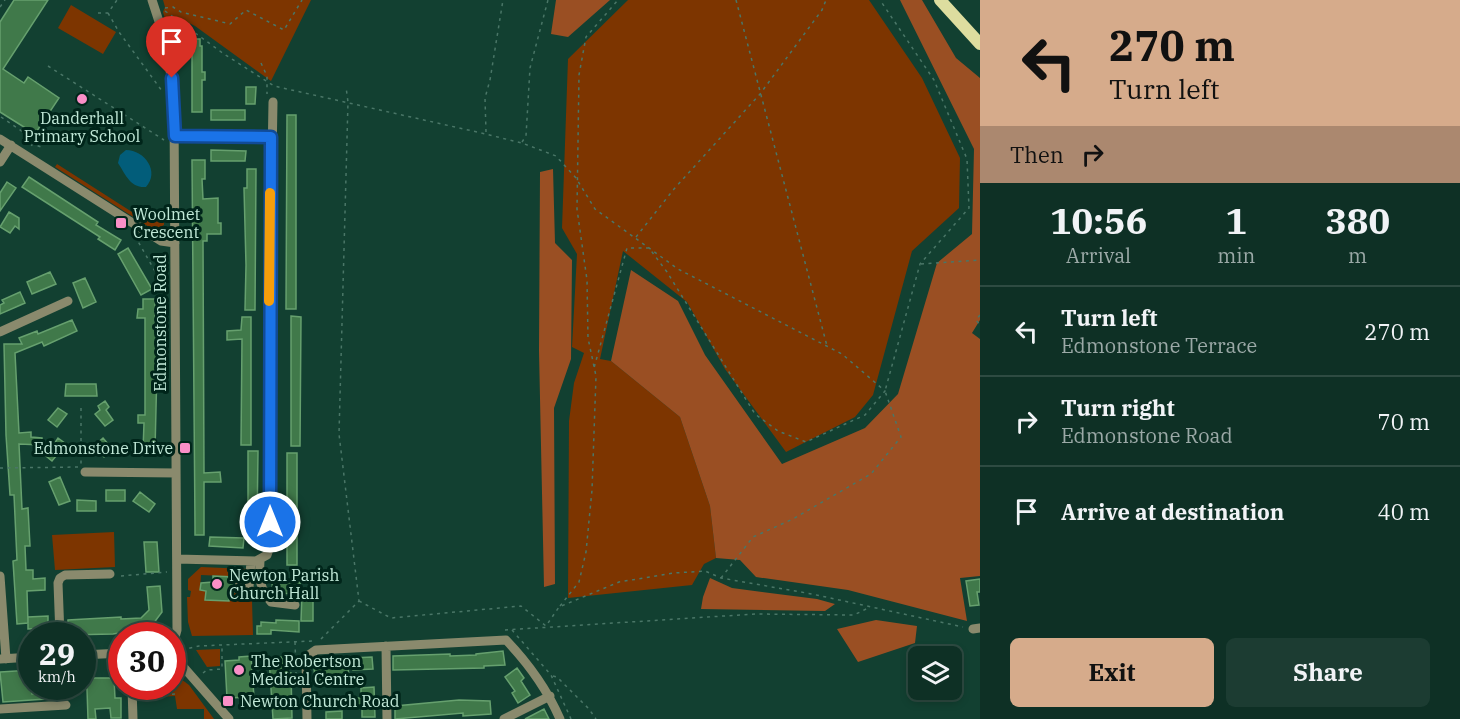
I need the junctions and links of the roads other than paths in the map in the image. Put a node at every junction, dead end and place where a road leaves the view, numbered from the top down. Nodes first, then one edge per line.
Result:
1 (152, 0) edge
2 (940, 0) edge
3 (980, 44) edge
4 (273, 102) road end
5 (175, 136) junction
6 (271, 137) junction
7 (0, 139) edge
8 (11, 145) junction
9 (0, 162) edge
10 (175, 243) junction
11 (68, 301) dead end
12 (0, 332) edge
13 (85, 470) road end
14 (176, 473) junction
15 (177, 559) junction
16 (256, 561) junction
17 (114, 575) road end
18 (0, 576) edge
19 (239, 586) dead end
20 (295, 605) dead end
21 (59, 622) edge
22 (177, 622) edge
23 (386, 646) junction
24 (18, 658) edge
25 (3, 659) edge
26 (186, 670) edge
27 (550, 696) junction
28 (132, 700) edge
29 (66, 705) dead end
30 (0, 709) edge
31 (133, 719) edge
32 (229, 719) edge
33 (307, 719) edge
34 (387, 719) edge
35 (504, 719) edge
36 (560, 719) edge

1 - 5 street, Edmonstone Road
2 - 3 main road
4 - 6 street
5 - 6 street
5 - 10 street, Edmonstone Road
6 - 16 street
7 - 8 street
8 - 9 street
8 - 10 street
10 - 14 street, Edmonstone Road
11 - 12 street
13 - 14 street
14 - 15 street, Edmonstone Road
15 - 16 street
15 - 22 street, Edmonstone Road
16 - 19 street
16 - 20 street
17 - 21 street
18 - 25 street
23 - 27 street
23 - 33 street
23 - 34 street
24 - 25 street
26 - 32 street
27 - 35 street
27 - 36 street
28 - 31 street
29 - 30 street

